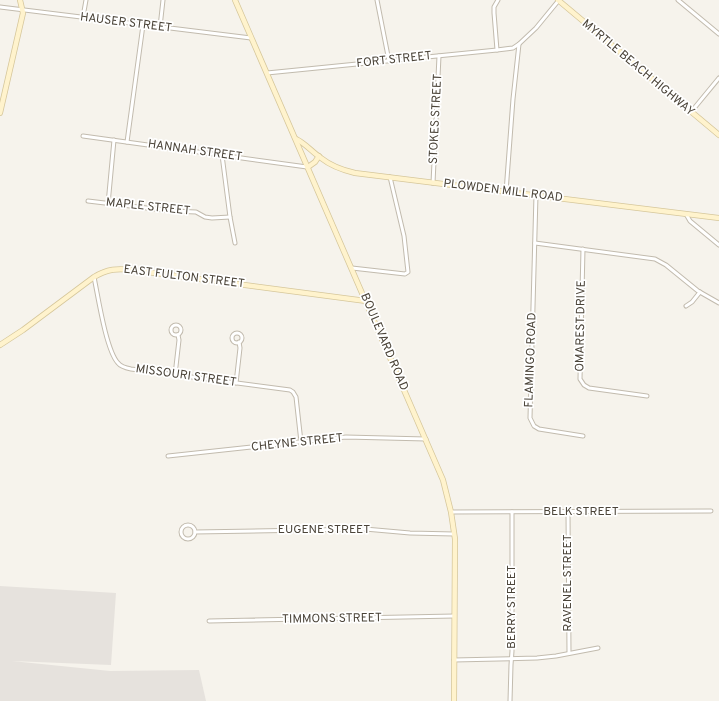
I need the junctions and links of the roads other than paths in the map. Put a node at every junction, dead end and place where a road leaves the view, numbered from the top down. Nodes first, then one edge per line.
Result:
1 (20, 0) edge
2 (86, 0) edge
3 (163, 0) edge
4 (235, 0) edge
5 (377, 0) edge
6 (498, 0) edge
7 (558, 0) edge
8 (678, 0) edge
9 (0, 7) edge
10 (24, 10) junction
11 (82, 17) junction
12 (143, 25) junction
13 (160, 27) junction
14 (719, 34) edge
15 (251, 38) junction
16 (519, 44) junction
17 (497, 50) junction
18 (439, 56) junction
19 (388, 61) junction
20 (267, 73) junction
21 (719, 78) edge
22 (691, 112) junction
23 (0, 113) edge
24 (719, 135) edge
25 (83, 136) dead end
26 (296, 139) junction
27 (114, 140) junction
28 (127, 142) junction
29 (222, 155) junction
30 (319, 156) junction
31 (308, 167) junction
32 (390, 178) junction
33 (433, 183) junction
34 (506, 192) junction
35 (536, 195) junction
36 (88, 201) dead end
37 (108, 204) junction
38 (686, 214) junction
39 (230, 217) junction
40 (719, 218) edge
41 (235, 243) dead end
42 (535, 243) junction
43 (719, 245) edge
44 (583, 249) junction
45 (352, 268) junction
46 (94, 277) junction
47 (700, 292) junction
48 (366, 301) junction
49 (719, 303) edge
50 (686, 306) dead end
51 (178, 334) dead end
52 (239, 342) dead end
53 (0, 345) edge
54 (175, 375) junction
55 (236, 383) junction
56 (647, 396) dead end
57 (583, 436) dead end
58 (426, 439) junction
59 (301, 442) junction
60 (168, 456) dead end
61 (711, 511) dead end
62 (451, 512) junction
63 (512, 512) junction
64 (568, 512) junction
65 (195, 532) junction
66 (454, 534) junction
67 (454, 616) junction
68 (209, 621) dead end
69 (598, 648) dead end
70 (569, 654) junction
71 (511, 659) junction
72 (454, 660) junction
73 (454, 701) edge
74 (510, 701) edge

1 - 10 street
2 - 11 street
3 - 13 street
4 - 15 street, BOULEVARD ROAD
5 - 19 street
6 - 17 street
7 - 16 street, FORT STREET
7 - 22 street, MYRTLE BEACH HIGHWAY
8 - 14 street
9 - 10 street, HAUSER STREET
10 - 11 street, HAUSER STREET
10 - 23 street
11 - 12 street, HAUSER STREET
12 - 13 street, HAUSER STREET
12 - 28 street
13 - 15 street, HAUSER STREET
15 - 20 street, BOULEVARD ROAD
16 - 17 street, FORT STREET
16 - 34 street
17 - 18 street, FORT STREET
18 - 19 street, FORT STREET
18 - 33 street, STOKES STREET
19 - 20 street, FORT STREET
20 - 26 street, BOULEVARD ROAD
21 - 22 street
22 - 24 street, MYRTLE BEACH HIGHWAY
25 - 27 street, HANNAH STREET
26 - 30 street, PLOWDEN MILL ROAD
26 - 31 street, BOULEVARD ROAD
27 - 28 street, HANNAH STREET
27 - 37 street
28 - 29 street, HANNAH STREET
29 - 31 street, HANNAH STREET
29 - 39 street
30 - 31 street
30 - 32 street, PLOWDEN MILL ROAD
31 - 45 street, BOULEVARD ROAD
32 - 33 street, PLOWDEN MILL ROAD
32 - 45 street
33 - 34 street, PLOWDEN MILL ROAD
34 - 35 street, PLOWDEN MILL ROAD
35 - 38 street, PLOWDEN MILL ROAD
35 - 42 street, FLAMINGO ROAD
36 - 37 street, MAPLE STREET
37 - 39 street, MAPLE STREET
38 - 40 street, PLOWDEN MILL ROAD
38 - 43 street
39 - 41 street
42 - 44 street
42 - 57 street, FLAMINGO ROAD
44 - 47 street
44 - 56 street, OMAREST DRIVE
45 - 48 street, BOULEVARD ROAD
46 - 48 street, EAST FULTON STREET
46 - 53 street, EAST FULTON STREET
46 - 54 street, MISSOURI STREET
47 - 49 street
47 - 50 street
48 - 58 street, BOULEVARD ROAD
51 - 54 street
52 - 55 street
54 - 55 street, MISSOURI STREET
55 - 59 street, MISSOURI STREET
58 - 59 street, CHEYNE STREET
58 - 62 street, BOULEVARD ROAD
59 - 60 street, CHEYNE STREET
61 - 64 street, BELK STREET
62 - 63 street, BELK STREET
62 - 66 street, BOULEVARD ROAD
63 - 64 street, BELK STREET
63 - 71 street, BERRY STREET
64 - 70 street, RAVENEL STREET
65 - 65 street, EUGENE STREET
65 - 66 street, EUGENE STREET
66 - 67 street, BOULEVARD ROAD
67 - 68 street, TIMMONS STREET
67 - 72 street, BOULEVARD ROAD
69 - 70 street
70 - 71 street
71 - 72 street
71 - 74 street, BERRY STREET
72 - 73 street, BOULEVARD ROAD

